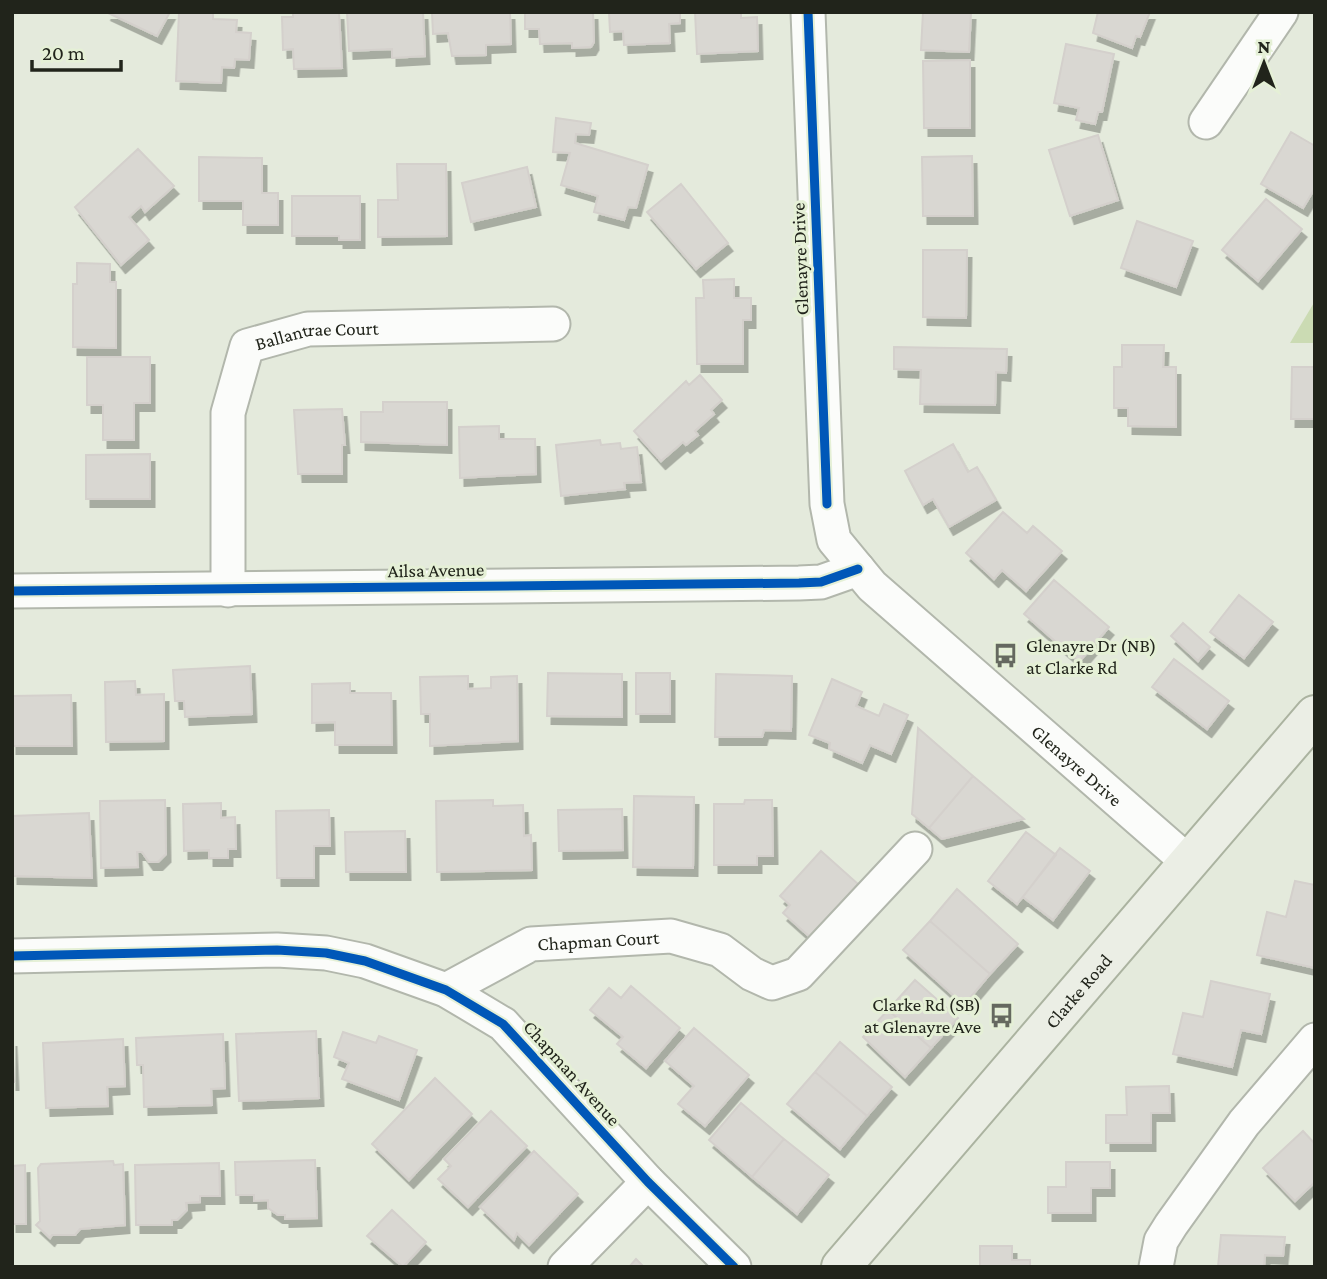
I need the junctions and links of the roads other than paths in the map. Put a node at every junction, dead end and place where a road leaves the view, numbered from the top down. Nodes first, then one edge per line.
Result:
1 (808, 12) edge
2 (1281, 12) edge
3 (1206, 122) dead end
4 (553, 324) dead end
5 (858, 569) junction
6 (228, 590) junction
7 (12, 591) edge
8 (1315, 715) edge
9 (915, 849) dead end
10 (1187, 861) junction
11 (12, 956) edge
12 (446, 990) junction
13 (1315, 1040) edge
14 (648, 1182) junction
15 (565, 1267) edge
16 (734, 1267) edge
17 (841, 1267) edge
18 (1156, 1267) edge

1 - 5 street, Glenayre Drive
2 - 3 street
4 - 6 street, Ballantrae Court
5 - 6 street, Ailsa Avenue
5 - 10 street, Glenayre Drive
6 - 7 street, Ailsa Avenue
8 - 10 main road, Clarke Road
9 - 12 street, Chapman Court
10 - 17 main road, Clarke Road
11 - 12 street, Chapman Avenue
12 - 14 street, Chapman Avenue
13 - 18 street
14 - 15 street
14 - 16 street, Chapman Avenue

